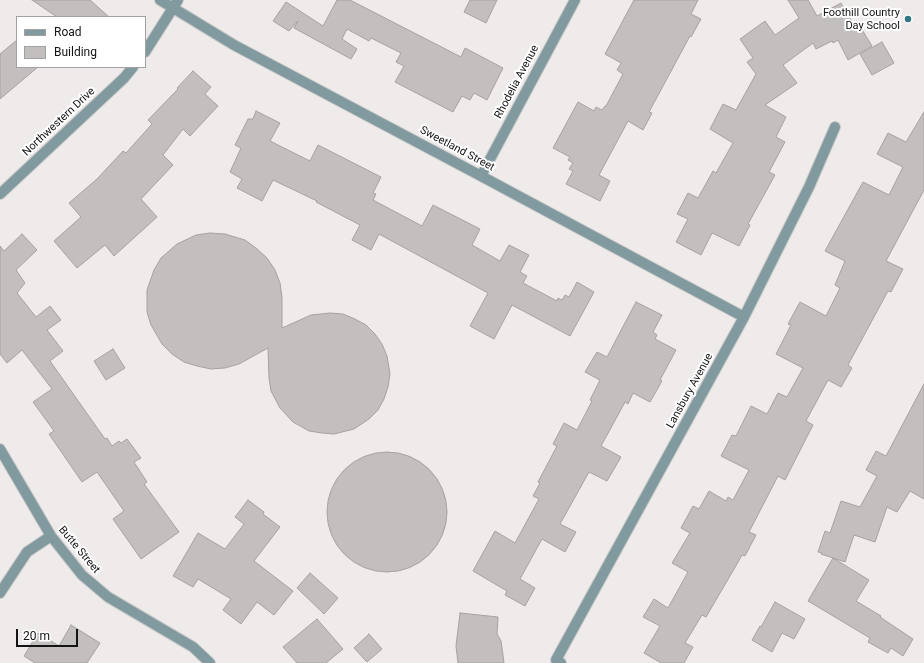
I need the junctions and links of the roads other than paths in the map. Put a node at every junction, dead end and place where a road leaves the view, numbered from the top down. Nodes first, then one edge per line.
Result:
1 (160, 0) edge
2 (575, 0) edge
3 (175, 4) edge
4 (146, 50) edge
5 (132, 68) edge
6 (835, 127) dead end
7 (481, 176) junction
8 (0, 194) edge
9 (744, 317) junction
10 (0, 449) edge
11 (51, 536) junction
12 (0, 593) edge
13 (559, 662) edge
14 (210, 663) edge

1 - 3 street, Sweetland Street
2 - 7 street, Rhodelia Avenue
3 - 4 street
3 - 7 street, Sweetland Street
5 - 8 street, Northwestern Drive
6 - 9 street, Lansbury Avenue
7 - 9 street, Sweetland Street
9 - 13 street, Lansbury Avenue
10 - 11 street, Butte Street
11 - 12 street
11 - 14 street, Butte Street

